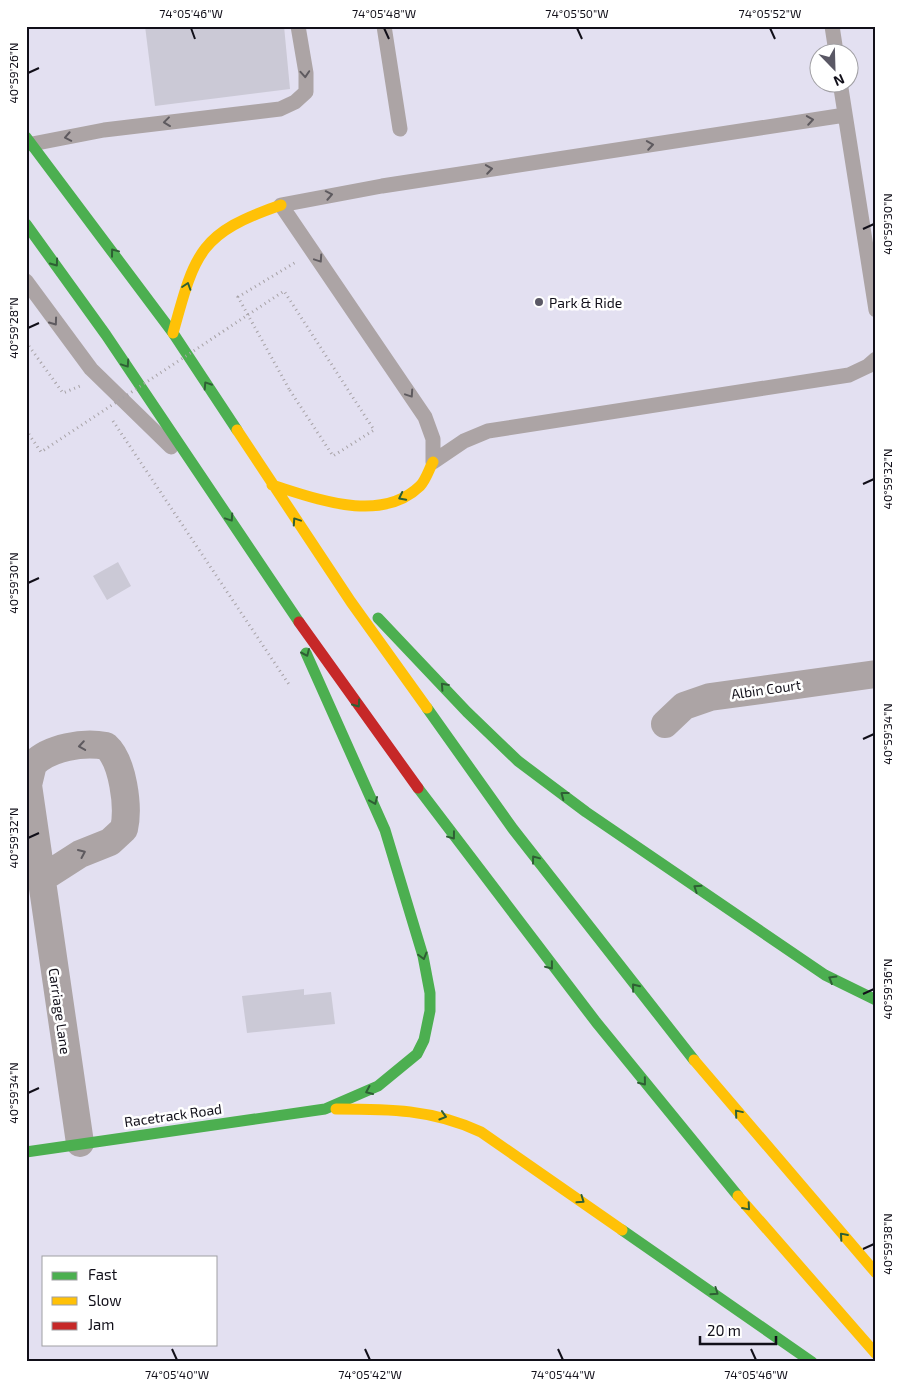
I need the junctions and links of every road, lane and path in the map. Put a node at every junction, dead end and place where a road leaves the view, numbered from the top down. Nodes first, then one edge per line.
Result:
1 (298, 26) edge
2 (384, 26) edge
3 (832, 26) edge
4 (834, 42) edge
5 (842, 92) edge
6 (845, 114) junction
7 (400, 129) dead end
8 (29, 140) edge
9 (281, 205) junction
10 (26, 224) edge
11 (314, 251) junction
12 (26, 281) edge
13 (876, 310) edge
14 (173, 332) junction
15 (26, 342) edge
16 (876, 358) edge
17 (87, 383) dead end
18 (104, 407) dead end
19 (26, 430) edge
20 (433, 462) junction
21 (202, 478) junction
22 (272, 484) junction
23 (324, 561) junction
24 (280, 592) junction
25 (876, 674) edge
26 (294, 692) dead end
27 (665, 724) dead end
28 (41, 879) junction
29 (876, 1000) edge
30 (325, 1109) junction
31 (80, 1143) junction
32 (26, 1152) edge
33 (876, 1273) edge
34 (876, 1354) edge
35 (812, 1362) edge

1 -> 8 lane
2 - 7 lane
3 - 4 lane
5 - 6 lane
9 -> 6 lane
6 - 13 lane
14 -> 8 main road
9 - 11 lane
14 -> 9 main road
10 -> 21 main road
11 - 19 path, bridge
11 -> 20 lane
12 -> 21 lane
22 -> 14 main road
15 - 17 path
16 - 20 lane
18 - 26 path
20 -> 22 main road
21 -> 24 main road
23 -> 22 main road
29 -> 23 main road
33 -> 23 main road
24 -> 30 main road
24 -> 34 main road
25 - 27 street, Albin Court
28 -> 28 street, Carriage Lane
28 - 31 street, Carriage Lane
30 - 31 main road, Racetrack Road
30 -> 35 main road
31 - 32 main road, Racetrack Road

